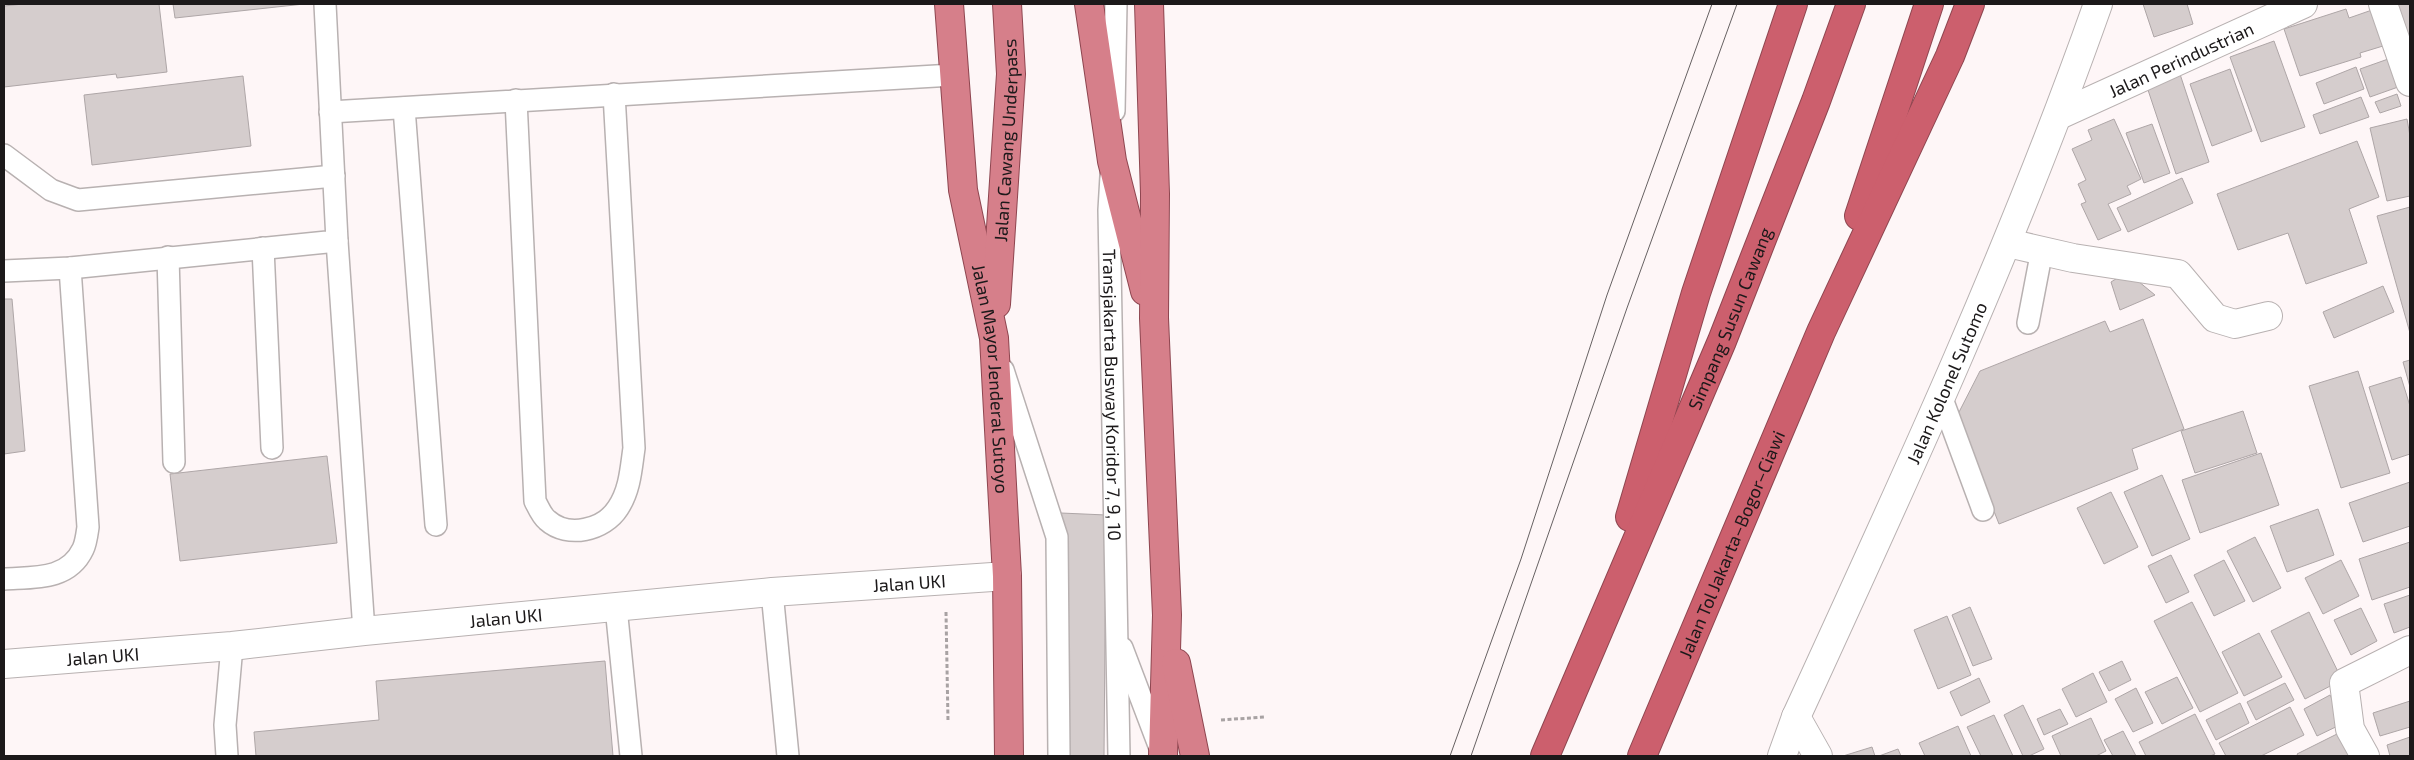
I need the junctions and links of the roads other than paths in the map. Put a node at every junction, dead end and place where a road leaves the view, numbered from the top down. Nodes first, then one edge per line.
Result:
1 (325, 4) edge
2 (949, 4) edge
3 (1007, 4) edge
4 (1089, 4) edge
5 (1116, 4) edge
6 (1149, 4) edge
7 (1793, 4) edge
8 (1851, 4) edge
9 (1928, 4) edge
10 (1970, 4) edge
11 (2098, 4) edge
12 (2302, 4) edge
13 (2383, 4) edge
14 (953, 75) junction
15 (2410, 82) edge
16 (614, 94) junction
17 (516, 100) junction
18 (404, 108) junction
19 (330, 112) junction
20 (2059, 116) junction
21 (4, 155) edge
22 (1112, 161) junction
23 (334, 176) junction
24 (337, 241) junction
25 (2008, 243) junction
26 (263, 248) junction
27 (2042, 250) junction
28 (168, 258) junction
29 (70, 268) junction
30 (4, 271) edge
31 (2268, 316) dead end
32 (1154, 318) junction
33 (2028, 323) dead end
34 (1821, 332) junction
35 (994, 338) junction
36 (1942, 399) junction
37 (272, 448) dead end
38 (174, 462) dead end
39 (1983, 510) dead end
40 (436, 524) dead end
41 (1007, 576) junction
42 (4, 579) edge
43 (772, 592) junction
44 (616, 607) junction
45 (1166, 615) junction
46 (1116, 629) junction
47 (1598, 629) junction
48 (364, 631) junction
49 (232, 646) junction
50 (2410, 650) edge
51 (4, 664) edge
52 (1796, 717) junction
53 (227, 756) edge
54 (631, 756) edge
55 (788, 756) edge
56 (1009, 756) edge
57 (1060, 756) edge
58 (1119, 756) edge
59 (1163, 756) edge
60 (1195, 756) edge
61 (1545, 756) edge
62 (1642, 756) edge
63 (1782, 756) edge
64 (1818, 756) edge
65 (2365, 756) edge

1 - 19 lane
2 - 14 highway, Jalan Mayor Jenderal Sutoyo
3 - 35 highway, Jalan Cawang Underpass
4 - 22 highway
5 - 22 lane, Transjakarta Busway Koridor 7, 9, 10
6 - 32 highway
7 - 47 highway
8 - 47 highway, Simpang Susun Cawang
9 - 34 highway
10 - 34 highway
11 - 20 street, Jalan Kolonel Sutomo
12 - 20 street, Jalan Perindustrian
13 - 15 street
14 - 16 lane
14 - 35 highway, Jalan Mayor Jenderal Sutoyo
16 - 17 lane
16 - 17 lane
17 - 18 lane
18 - 19 lane
18 - 40 lane
19 - 23 lane
20 - 25 street, Jalan Kolonel Sutomo
21 - 23 lane
22 - 32 highway
22 - 46 lane, Transjakarta Busway Koridor 7, 9, 10
23 - 24 lane
24 - 26 lane
24 - 48 lane
25 - 27 street
25 - 36 street, Jalan Kolonel Sutomo
26 - 28 lane
26 - 37 lane
27 - 31 street
27 - 33 lane
28 - 29 lane
28 - 38 lane
29 - 30 lane
29 - 42 lane
32 - 45 highway
34 - 62 highway, Jalan Tol Jakarta–Bogor–Ciawi
35 - 41 highway, Jalan Mayor Jenderal Sutoyo
35 - 57 lane
36 - 39 lane
36 - 52 street, Jalan Kolonel Sutomo
41 - 43 street, Jalan UKI
41 - 56 highway, Jalan Mayor Jenderal Sutoyo
43 - 44 street, Jalan UKI
43 - 55 lane
44 - 48 street, Jalan UKI
44 - 54 lane
45 - 59 highway
45 - 60 highway
46 - 58 lane, Transjakarta Busway Koridor 7, 9, 10
46 - 59 lane
47 - 61 highway
48 - 49 street, Jalan UKI
49 - 51 street, Jalan UKI
49 - 53 lane
50 - 65 street
52 - 63 street, Jalan Kolonel Sutomo
52 - 64 street

